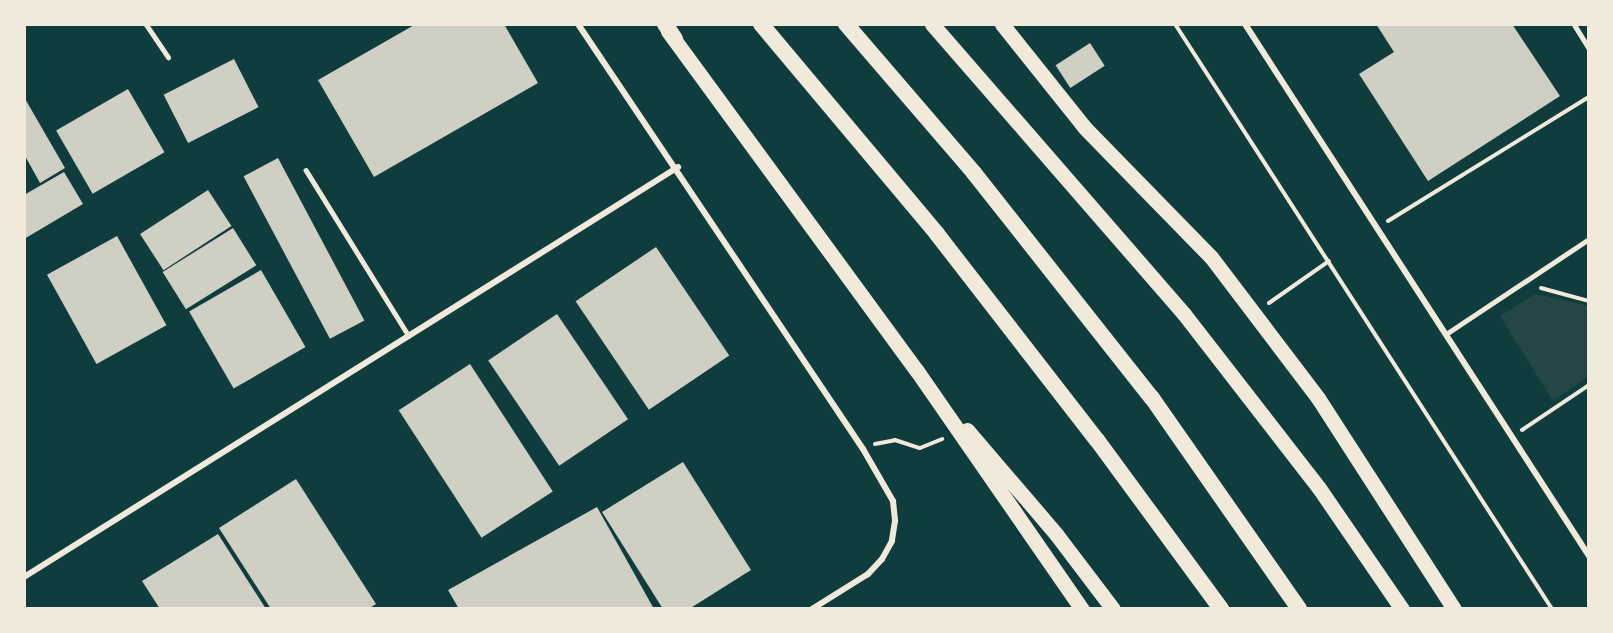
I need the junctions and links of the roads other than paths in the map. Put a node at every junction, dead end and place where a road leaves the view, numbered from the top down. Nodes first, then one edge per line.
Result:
1 (146, 24) edge
2 (579, 24) edge
3 (664, 24) edge
4 (761, 24) edge
5 (846, 24) edge
6 (932, 24) edge
7 (1002, 24) edge
8 (1245, 24) edge
9 (1574, 24) edge
10 (675, 39) joint
11 (1589, 48) edge
12 (168, 57) dead end
13 (678, 167) junction
14 (306, 170) dead end
15 (1589, 239) edge
16 (1446, 334) junction
17 (409, 336) junction
18 (917, 371) junction
19 (1589, 556) edge
20 (24, 577) edge
21 (1390, 591) junction
22 (812, 609) edge
23 (1082, 609) edge
24 (1113, 609) edge
25 (1221, 609) edge
26 (1299, 609) edge
27 (1394, 609) edge
28 (1402, 609) edge
29 (1455, 609) edge

1 - 12 lane
2 - 13 street
3 - 10 highway
4 - 25 highway
5 - 26 highway
6 - 21 main road
7 - 29 main road
8 - 16 street
9 - 11 lane
10 - 18 main road
13 - 17 street
13 - 22 street
14 - 17 lane
15 - 16 lane
16 - 19 street
17 - 20 street
18 - 23 main road
18 - 24 main road
21 - 27 main road
21 - 28 main road

